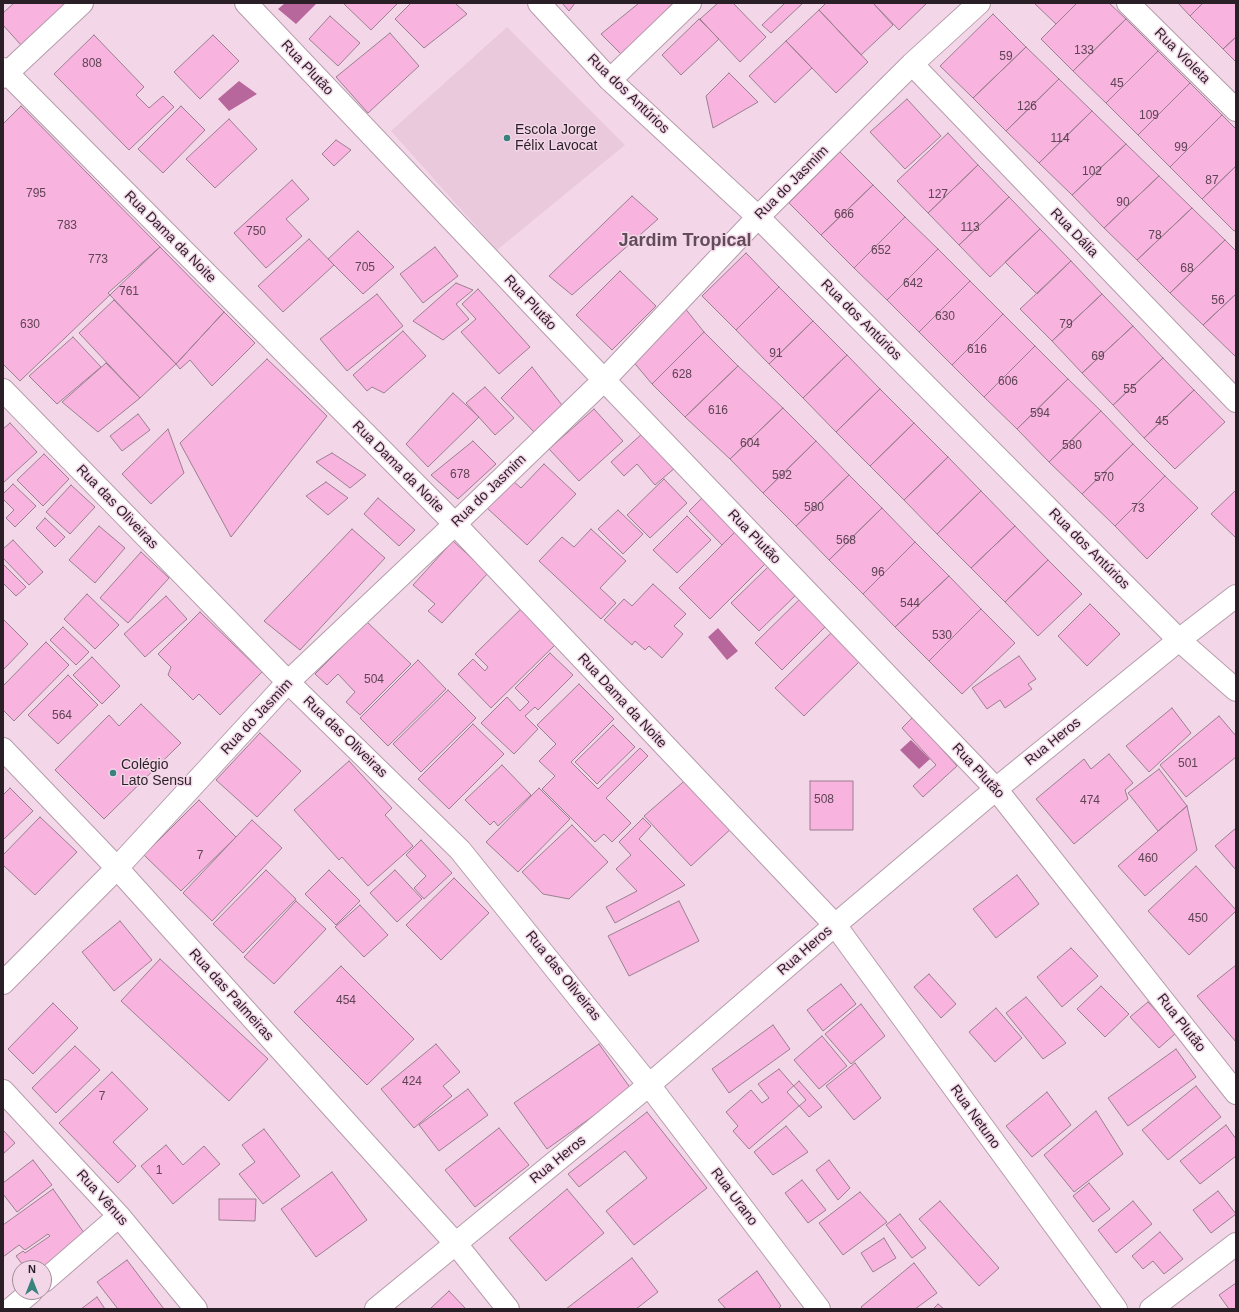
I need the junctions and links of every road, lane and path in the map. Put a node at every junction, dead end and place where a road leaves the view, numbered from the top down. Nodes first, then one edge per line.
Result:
1 (82, 3) edge
2 (246, 3) edge
3 (539, 3) edge
4 (690, 3) edge
5 (979, 3) edge
6 (1128, 3) edge
7 (912, 64) junction
8 (4, 73) edge
9 (610, 80) junction
10 (1236, 110) edge
11 (758, 217) junction
12 (604, 380) junction
13 (3, 390) edge
14 (1236, 401) edge
15 (455, 524) junction
16 (1236, 596) edge
17 (1179, 640) junction
18 (288, 682) junction
19 (1236, 690) edge
20 (3, 749) edge
21 (996, 789) junction
22 (116, 868) junction
23 (835, 925) junction
24 (3, 983) edge
25 (650, 1085) junction
26 (3, 1091) edge
27 (1236, 1093) edge
28 (119, 1216) junction
29 (456, 1244) junction
30 (1236, 1244) edge
31 (52, 1274) edge
32 (22, 1300) edge
33 (11, 1309) edge
34 (196, 1309) edge
35 (376, 1309) edge
36 (508, 1309) edge
37 (818, 1309) edge
38 (1116, 1309) edge
39 (1151, 1309) edge

1 - 8 street
2 - 12 street, Rua Plutão
3 - 9 street, Rua dos Antúrios
4 - 9 street
5 - 7 street, Rua do Jasmim
6 - 10 street, Rua Violeta
7 - 11 street, Rua do Jasmim
7 - 14 street, Rua Dália
8 - 15 street, Rua Dama da Noite
9 - 11 street, Rua dos Antúrios
11 - 12 street, Rua do Jasmim
11 - 17 street, Rua dos Antúrios
12 - 15 street, Rua do Jasmim
12 - 21 street, Rua Plutão
13 - 18 street, Rua das Oliveiras
15 - 18 street, Rua do Jasmim
15 - 23 street, Rua Dama da Noite
16 - 17 street, Rua Heros
17 - 19 street, Rua dos Antúrios
17 - 21 street, Rua Heros
18 - 22 street, Rua do Jasmim
18 - 25 street, Rua das Oliveiras
20 - 22 street, Rua das Palmeiras
21 - 23 street, Rua Heros
21 - 27 street, Rua Plutão
22 - 24 street, Rua do Jasmim
22 - 29 street, Rua das Palmeiras
23 - 25 street, Rua Heros
23 - 38 street, Rua Netuno
25 - 29 street, Rua Heros
25 - 37 street, Rua Urano
26 - 28 street, Rua Vênus
28 - 31 street
28 - 34 street, Rua Vênus
29 - 35 street, Rua Heros
29 - 36 street, Rua das Palmeiras
30 - 39 street
32 - 33 street

